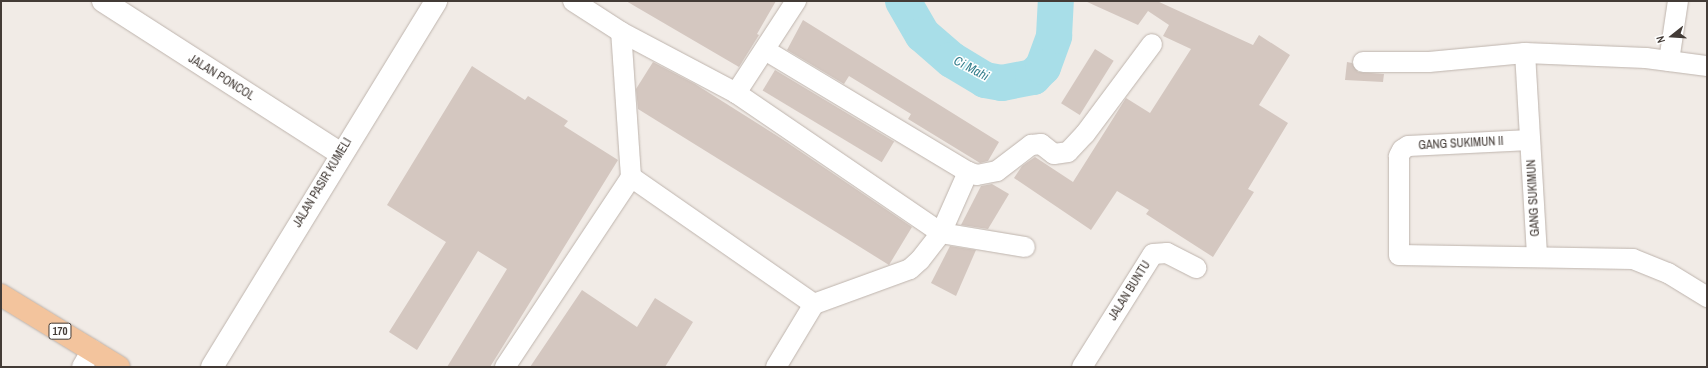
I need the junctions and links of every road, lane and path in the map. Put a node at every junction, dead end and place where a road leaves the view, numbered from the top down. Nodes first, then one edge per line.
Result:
1 (103, 1) edge
2 (436, 1) edge
3 (573, 1) edge
4 (796, 1) edge
5 (1678, 1) edge
6 (621, 32) junction
7 (1152, 44) dead end
8 (765, 50) junction
9 (1525, 53) junction
10 (1669, 61) junction
11 (1363, 62) dead end
12 (1707, 66) edge
13 (736, 93) junction
14 (1530, 140) junction
15 (341, 154) junction
16 (968, 172) junction
17 (630, 177) junction
18 (941, 233) junction
19 (1025, 247) dead end
20 (1537, 256) junction
21 (1196, 268) dead end
22 (1, 295) edge
23 (1707, 297) edge
24 (814, 304) junction
25 (87, 359) edge
26 (119, 367) edge
27 (212, 367) edge
28 (505, 367) edge
29 (776, 367) edge
30 (1082, 367) edge

1 - 15 street, JALAN PONCOL
2 - 15 street, JALAN PASIR KUMELI
3 - 6 street
4 - 8 street
5 - 10 street
6 - 13 street
6 - 17 street
7 - 16 street
8 - 13 street
8 - 16 street
9 - 10 street
9 - 11 street
9 - 14 street, GANG SUKIMUN
10 - 12 street
13 - 18 street
14 - 20 street, GANG SUKIMUN
14 - 20 street, GANG SUKIMUN II
15 - 27 street, JALAN PASIR KUMELI
16 - 18 street
17 - 24 street
17 - 28 street
18 - 19 street
18 - 24 street
20 - 23 street
21 - 30 street, JALAN BUNTU
22 - 25 main road, 170
24 - 29 street
25 - 26 main road, 170

